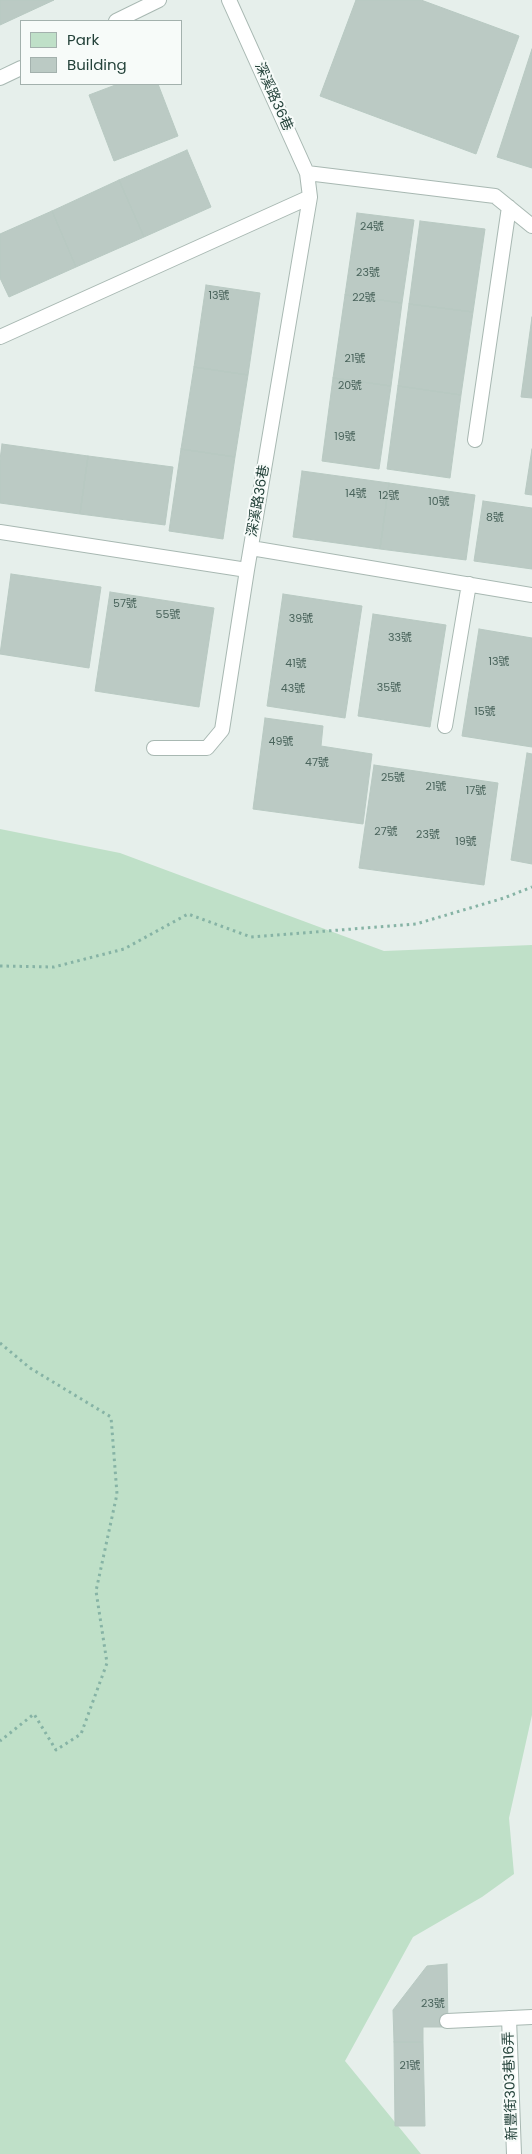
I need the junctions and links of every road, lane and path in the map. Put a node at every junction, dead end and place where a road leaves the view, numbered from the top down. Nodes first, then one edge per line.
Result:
1 (158, 0) edge
2 (229, 0) edge
3 (118, 20) edge
4 (20, 68) edge
5 (0, 78) edge
6 (307, 173) junction
7 (310, 197) junction
8 (508, 207) junction
9 (532, 226) edge
10 (0, 337) edge
11 (475, 440) dead end
12 (0, 532) edge
13 (251, 548) junction
14 (247, 570) junction
15 (469, 584) junction
16 (532, 595) edge
17 (445, 726) dead end
18 (154, 748) dead end
19 (532, 888) edge
20 (0, 966) edge
21 (0, 1343) edge
22 (0, 1741) edge
23 (532, 2017) edge
24 (509, 2018) junction
25 (447, 2020) dead end
26 (514, 2154) edge

1 - 3 lane
2 - 6 lane, 深溪路36巷
4 - 5 lane
6 - 7 lane, 深溪路36巷
6 - 8 lane
7 - 10 lane
7 - 13 lane, 深溪路36巷
8 - 9 lane
8 - 11 lane
12 - 14 lane
13 - 14 lane, 深溪路36巷
13 - 15 lane
14 - 18 lane, 深溪路36巷
15 - 16 lane
15 - 17 lane
19 - 20 path
21 - 22 path
23 - 24 lane, 新豐街303巷16弄
24 - 25 lane, 新豐街303巷16弄
24 - 26 lane, 新豐街303巷16弄

